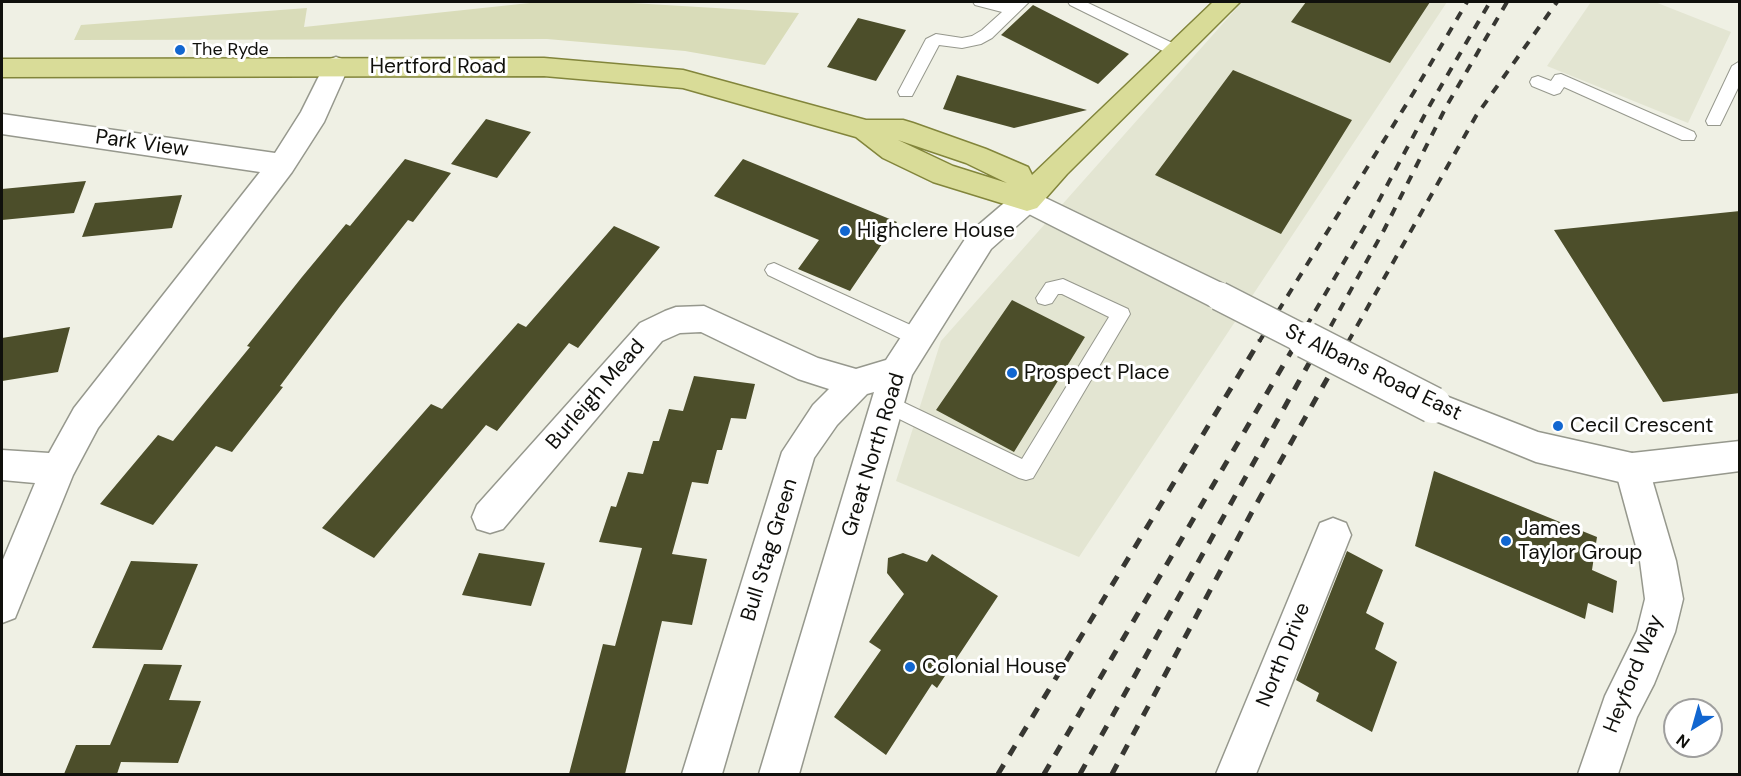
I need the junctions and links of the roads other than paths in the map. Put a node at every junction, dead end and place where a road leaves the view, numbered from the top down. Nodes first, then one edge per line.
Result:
1 (980, 2) edge
2 (1075, 2) edge
3 (1227, 2) edge
4 (1018, 5) edge
5 (1178, 52) junction
6 (336, 66) junction
7 (1740, 66) edge
8 (2, 68) edge
9 (1538, 82) dead end
10 (906, 92) dead end
11 (1714, 121) dead end
12 (2, 124) edge
13 (1688, 136) dead end
14 (282, 165) junction
15 (1027, 200) junction
16 (774, 270) dead end
17 (1045, 298) dead end
18 (919, 338) junction
19 (856, 383) junction
20 (892, 387) junction
21 (1740, 456) edge
22 (2, 465) edge
23 (57, 469) junction
24 (1632, 469) junction
25 (490, 517) dead end
26 (1333, 535) dead end
27 (2, 605) edge
28 (702, 774) edge
29 (779, 774) edge
30 (1236, 774) edge
31 (1598, 774) edge

1 - 4 lane
2 - 5 lane
3 - 5 main road, Great North Road
4 - 10 lane
5 - 15 main road, Great North Road
6 - 8 main road, Hertford Road
6 - 14 street
6 - 15 main road, Hertford Road
7 - 11 lane
9 - 13 lane
12 - 14 street, Park View
14 - 23 street
15 - 18 street, Great North Road
15 - 24 street, St Albans Road East, bridge
16 - 18 lane
17 - 20 lane
18 - 20 street, Great North Road
19 - 20 street, Bull Stag Green
19 - 25 street, Burleigh Mead
19 - 28 street, Bull Stag Green
20 - 29 street, Great North Road
21 - 24 street, St Albans Road East
22 - 23 street
23 - 27 street
24 - 31 street, Heyford Way
26 - 30 street, North Drive

